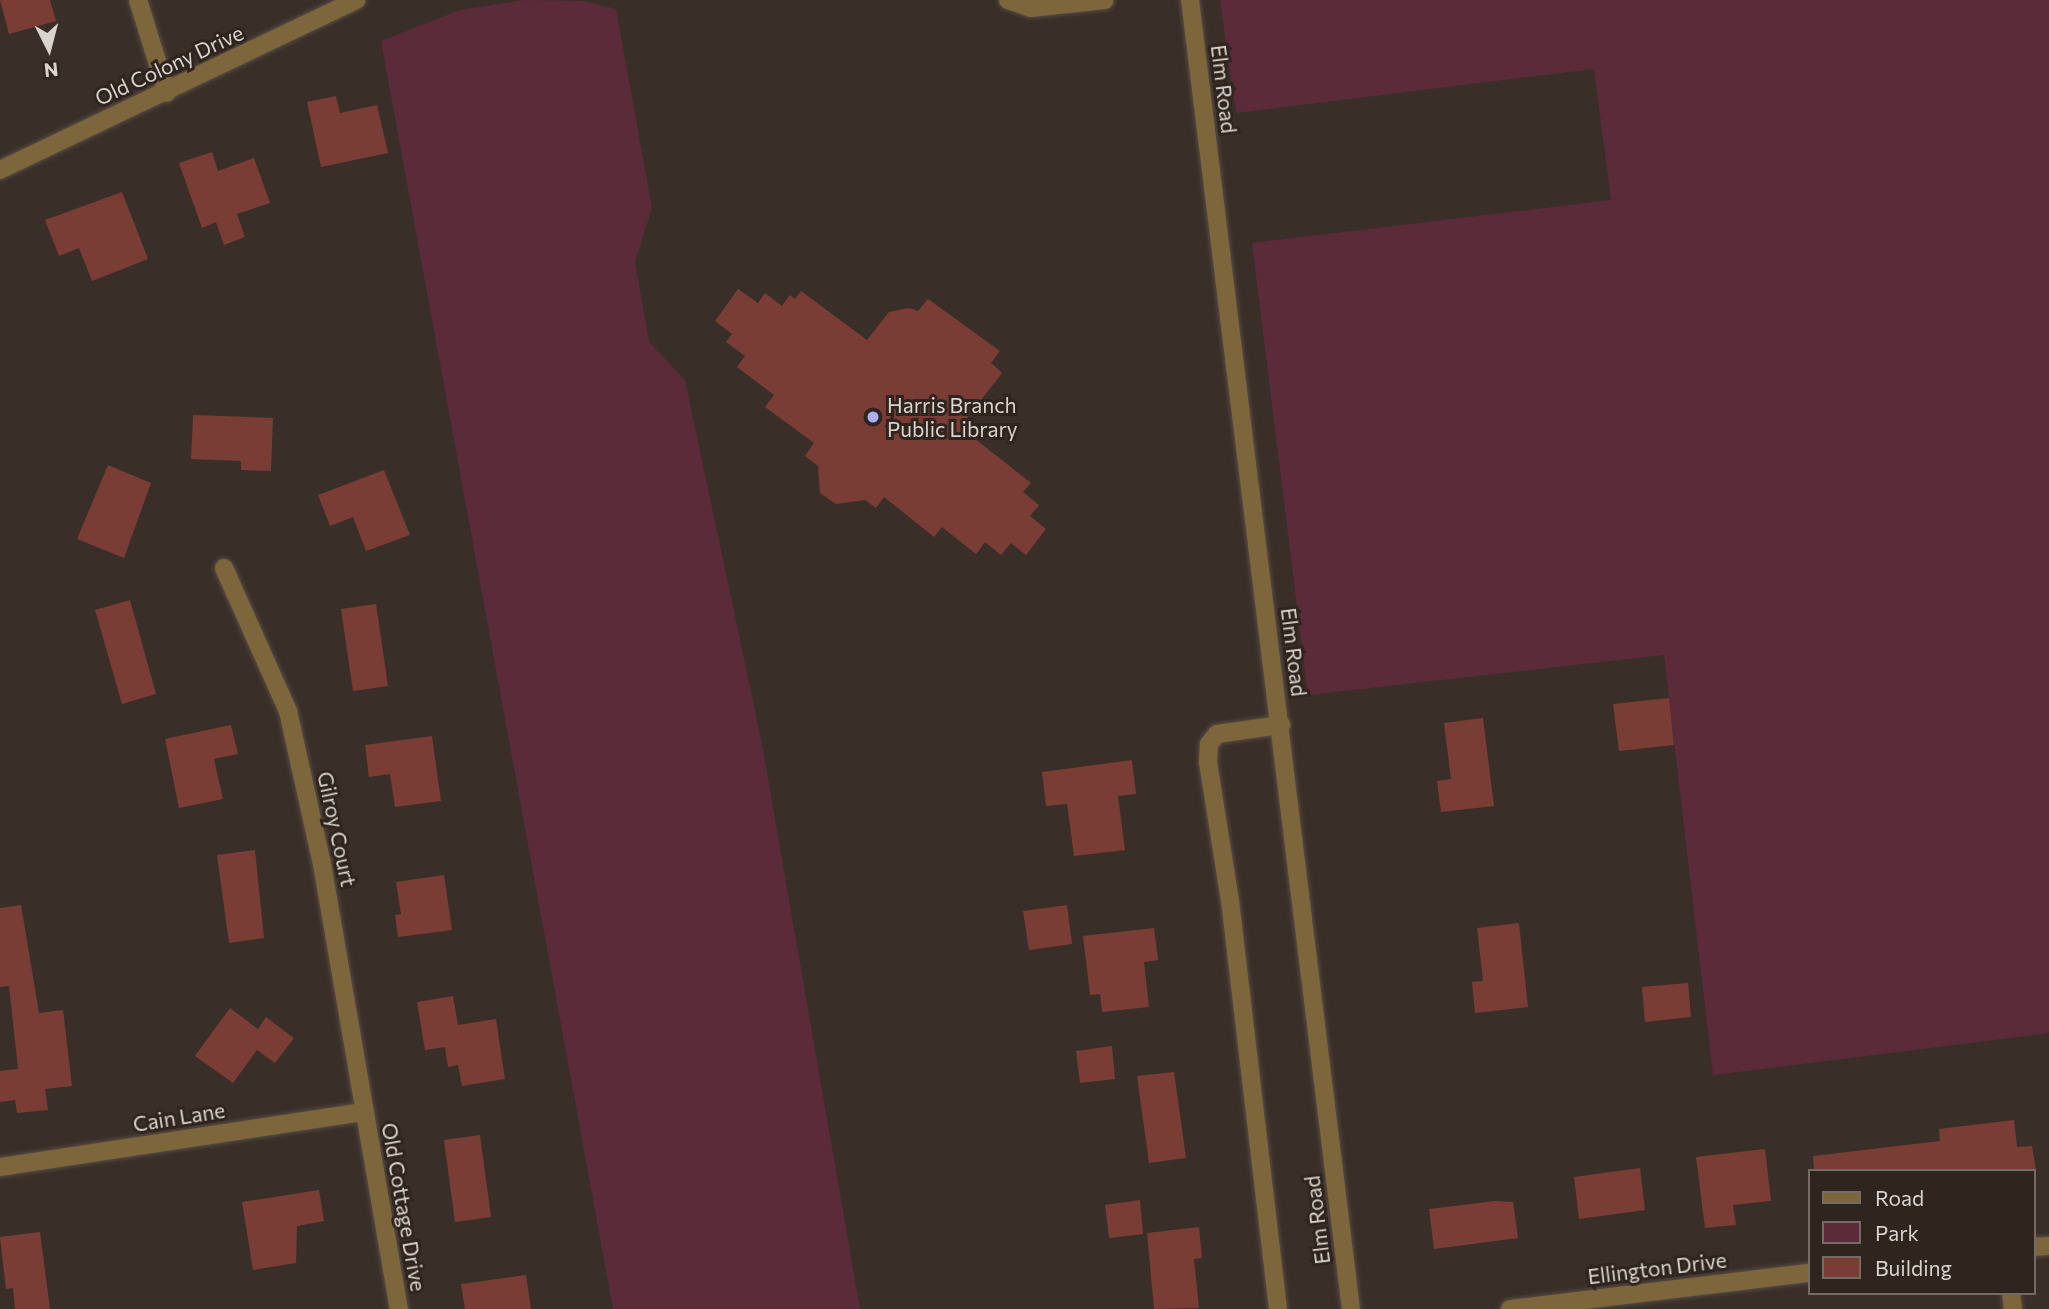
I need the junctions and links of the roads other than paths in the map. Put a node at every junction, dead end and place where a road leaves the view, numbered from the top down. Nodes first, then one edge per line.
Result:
1 (138, 0) edge
2 (357, 0) edge
3 (1007, 0) edge
4 (1105, 0) edge
5 (1190, 0) edge
6 (167, 93) junction
7 (0, 170) edge
8 (224, 568) dead end
9 (1280, 725) junction
10 (365, 1112) junction
11 (0, 1167) edge
12 (1808, 1273) edge
13 (1633, 1301) edge
14 (399, 1309) edge
15 (1278, 1309) edge
16 (1351, 1309) edge
17 (1510, 1309) edge

1 - 6 street
2 - 6 street, Old Colony Drive
3 - 4 street
5 - 9 street, Elm Road
6 - 7 street, Old Colony Drive
8 - 10 street, Gilroy Court
9 - 15 street
9 - 16 street, Elm Road
10 - 11 street, Cain Lane
10 - 14 street, Old Cottage Drive
12 - 13 street, Ellington Drive
13 - 17 street, Ellington Drive

